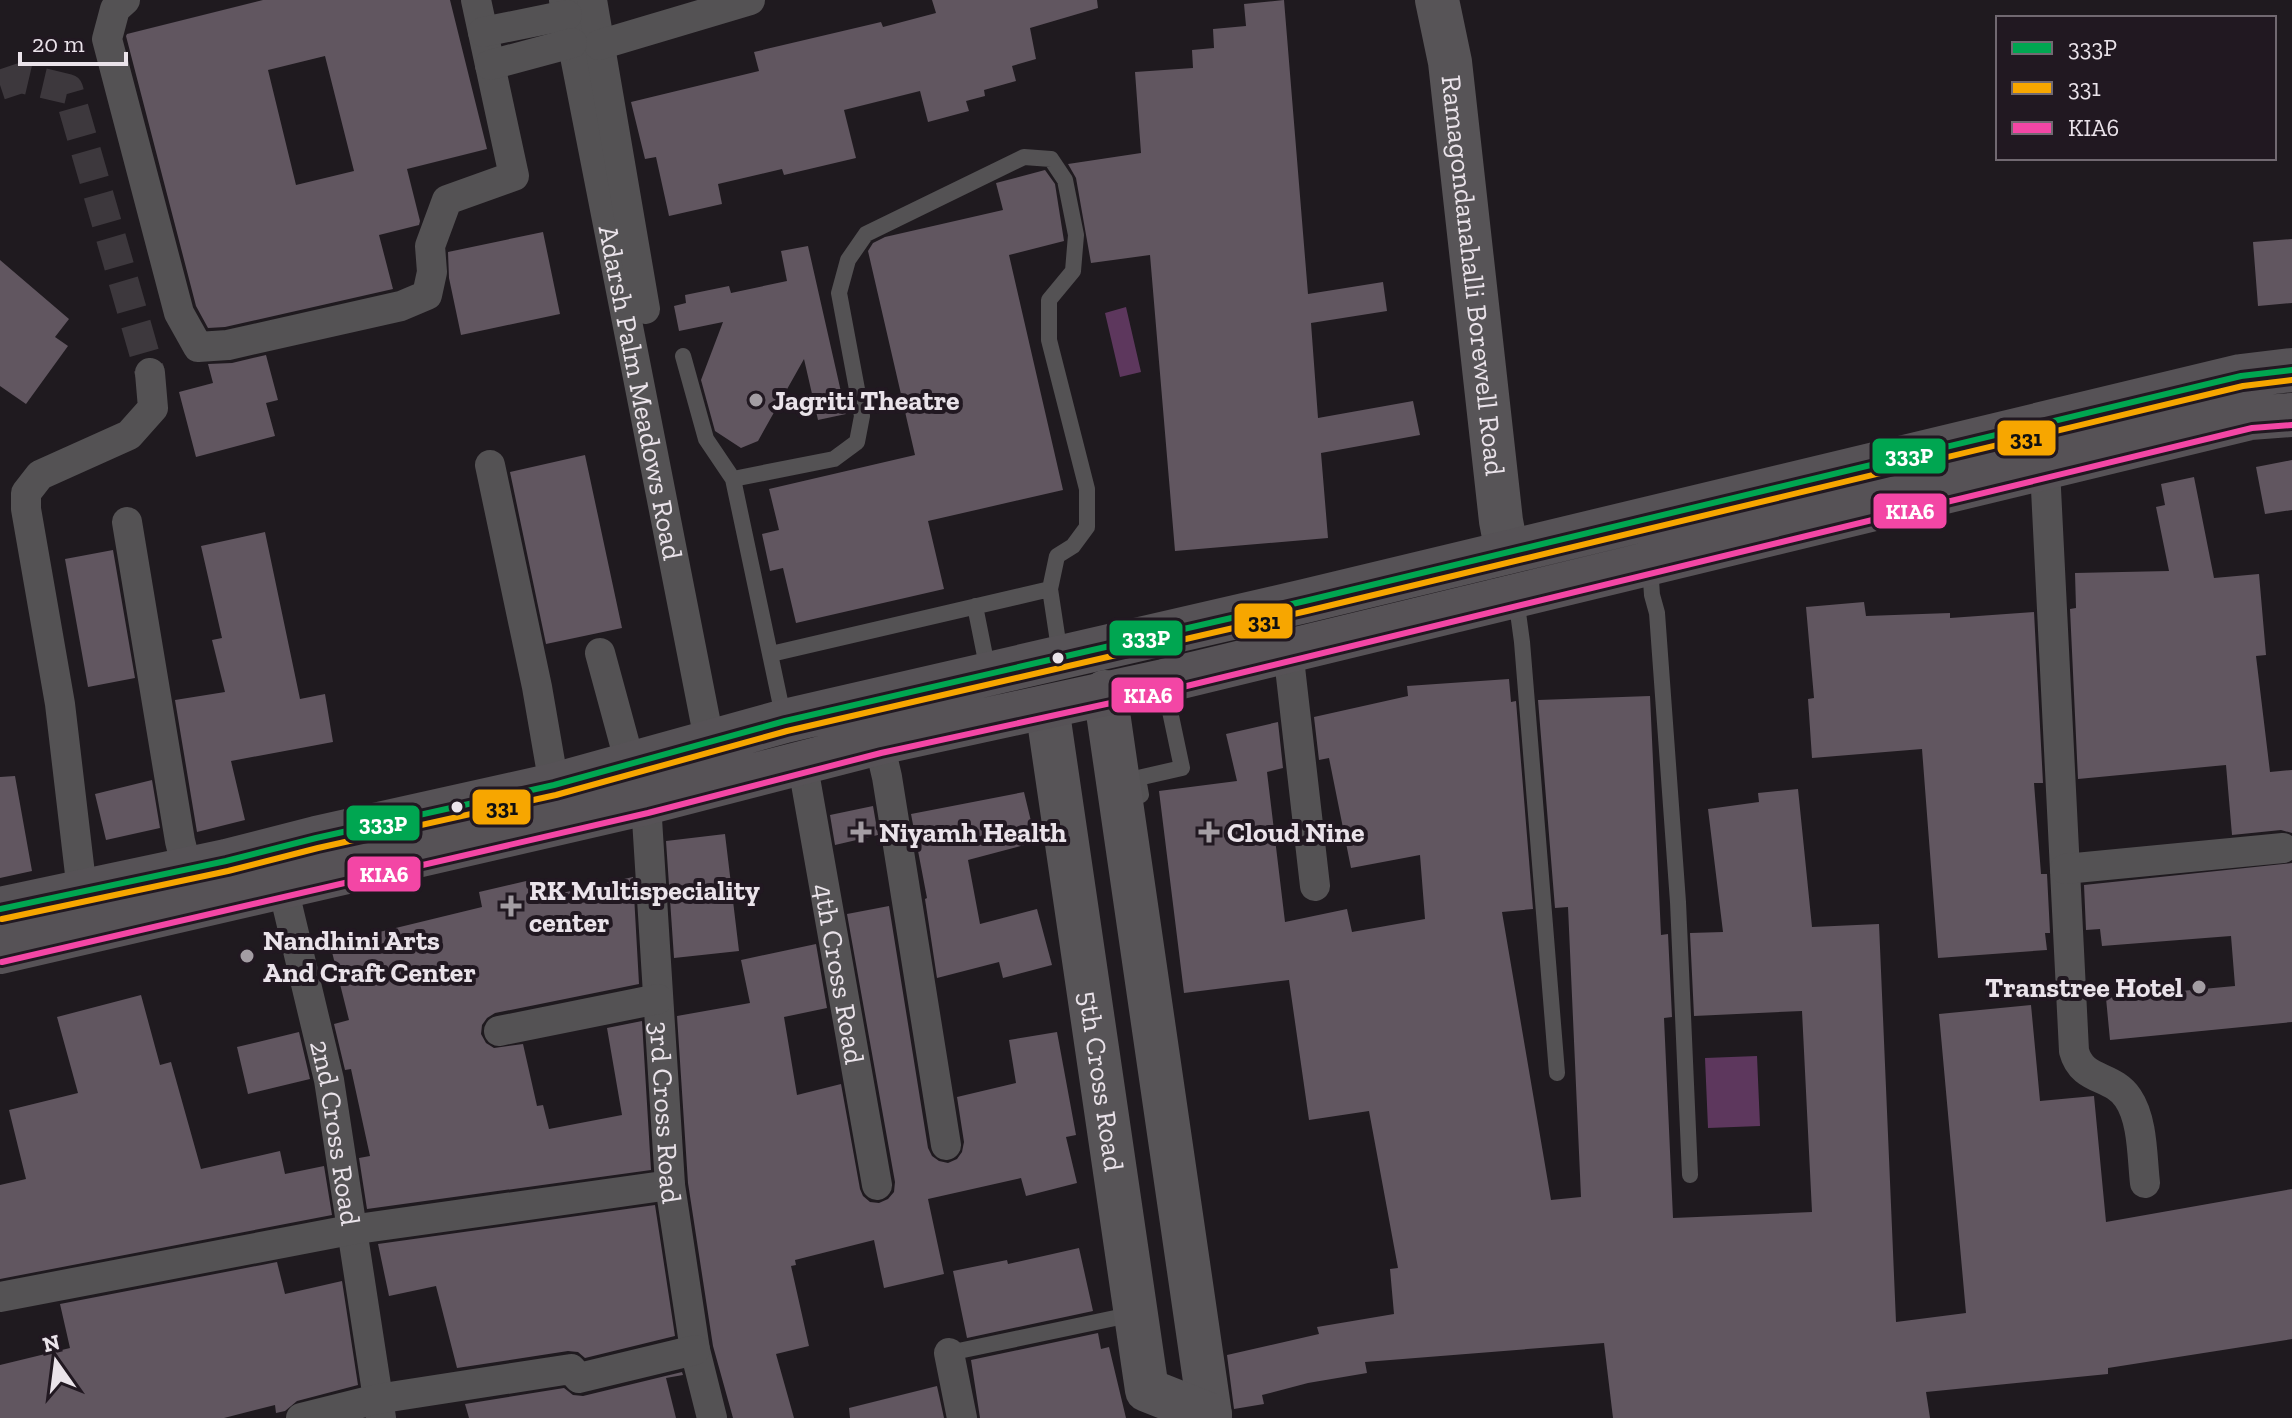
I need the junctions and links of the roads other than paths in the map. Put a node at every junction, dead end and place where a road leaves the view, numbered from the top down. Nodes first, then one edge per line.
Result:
1 (125, 0) edge
2 (476, 0) edge
3 (750, 0) edge
4 (1437, 0) edge
5 (579, 21) edge
6 (483, 32) junction
7 (490, 65) junction
8 (683, 356) dead end
9 (2292, 370) edge
10 (150, 373) tunnel mouth
11 (2292, 415) edge
12 (490, 465) dead end
13 (2045, 469) junction
14 (733, 479) junction
15 (127, 522) dead end
16 (1507, 552) junction
17 (1649, 564) junction
18 (1050, 589) junction
19 (1516, 596) junction
20 (975, 606) junction
21 (1288, 650) junction
22 (600, 653) dead end
23 (771, 654) junction
24 (1060, 657) junction
25 (988, 673) junction
26 (1164, 681) junction
27 (1105, 692) junction
28 (1047, 707) junction
29 (785, 721) junction
30 (879, 743) junction
31 (802, 761) junction
32 (720, 762) junction
33 (634, 770) junction
34 (554, 785) junction
35 (1143, 809) dead end
36 (506, 815) junction
37 (2283, 848) dead end
38 (278, 868) junction
39 (187, 869) junction
40 (2065, 869) junction
41 (1315, 886) dead end
42 (82, 891) junction
43 (0, 909) edge
44 (0, 952) edge
45 (658, 999) junction
46 (499, 1031) dead end
47 (1557, 1073) dead end
48 (946, 1145) dead end
49 (1690, 1175) dead end
50 (2145, 1183) dead end
51 (670, 1185) junction
52 (877, 1185) dead end
53 (350, 1230) junction
54 (0, 1297) edge
55 (1134, 1314) junction
56 (695, 1350) junction
57 (949, 1353) joint
58 (379, 1409) edge
59 (1214, 1417) edge
60 (301, 1418) edge
61 (712, 1418) edge
62 (962, 1418) edge

1 - 7 street
2 - 6 street
3 - 5 street
4 - 16 street, Ramagondanahalli Borewell Road
5 - 6 street
5 - 7 street
5 - 32 street, Adarsh Palm Meadows Road
6 - 7 street
8 - 14 lane
9 - 16 main road
10 - 42 street
11 - 13 main road
12 - 34 street
13 - 17 main road
13 - 40 street
14 - 18 lane
14 - 23 lane
15 - 39 street
16 - 24 main road
17 - 19 main road
17 - 49 lane
18 - 20 lane
18 - 24 lane
19 - 21 main road
19 - 47 lane
20 - 23 lane
20 - 25 lane
21 - 26 main road
21 - 41 street
22 - 33 street, 3rd Cross Road
23 - 29 lane
24 - 25 main road
25 - 29 main road
26 - 27 main road
26 - 35 lane
27 - 28 main road
27 - 59 street, 5th Cross Road
28 - 30 main road
28 - 55 street, 5th Cross Road
29 - 32 main road
30 - 31 main road
30 - 48 street
31 - 32 main road
31 - 52 street, 4th Cross Road
32 - 33 main road
33 - 34 main road
33 - 36 main road
33 - 45 street, 3rd Cross Road
34 - 36 main road
36 - 38 main road
37 - 40 street
38 - 39 main road
38 - 44 main road
38 - 53 street, 2nd Cross Road
39 - 42 main road
40 - 50 street
42 - 43 main road
45 - 46 street
45 - 51 street, 3rd Cross Road
51 - 53 street
51 - 56 street, 3rd Cross Road
53 - 54 street
53 - 58 street, 2nd Cross Road
55 - 57 lane
55 - 59 street, 5th Cross Road
56 - 58 street
56 - 61 street, 3rd Cross Road
57 - 62 street
58 - 60 street

